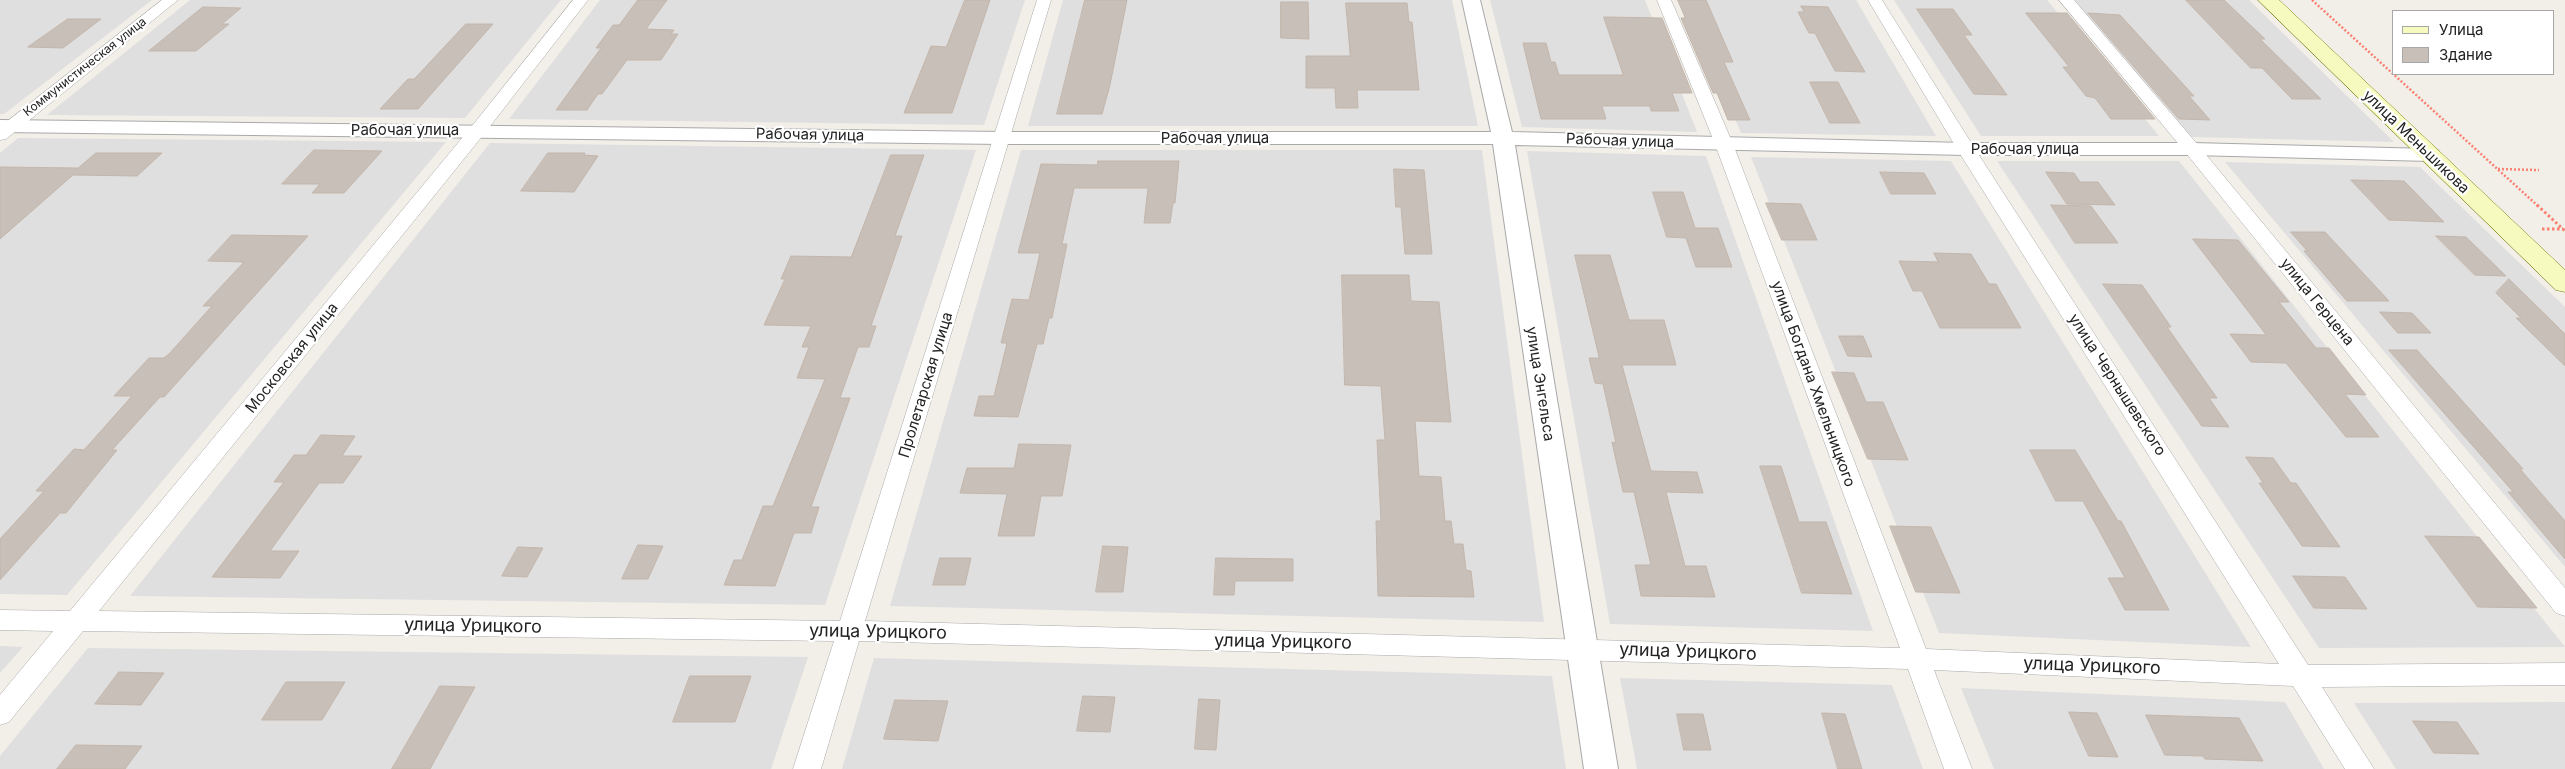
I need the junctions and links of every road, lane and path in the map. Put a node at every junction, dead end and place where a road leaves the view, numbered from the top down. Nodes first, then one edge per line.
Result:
1 (171, 0) edge
2 (581, 0) edge
3 (1044, 0) edge
4 (1471, 0) edge
5 (1664, 0) edge
6 (1875, 0) edge
7 (2066, 0) edge
8 (2268, 0) edge
9 (2312, 0) edge
10 (2392, 73) edge
11 (2394, 75) edge
12 (4, 129) edge
13 (478, 130) junction
14 (1003, 138) junction
15 (1502, 138) junction
16 (1724, 144) junction
17 (1966, 148) junction
18 (2192, 148) junction
19 (2430, 155) junction
20 (2497, 169) junction
21 (2539, 170) dead end
22 (2565, 231) edge
23 (2565, 284) edge
24 (2565, 606) edge
25 (0, 620) edge
26 (78, 621) junction
27 (849, 631) junction
28 (1581, 650) junction
29 (1916, 659) junction
30 (2565, 674) edge
31 (2303, 676) junction
32 (0, 714) edge
33 (806, 769) edge
34 (1601, 769) edge
35 (1958, 769) edge
36 (2360, 769) edge

1 - 12 street, Коммунистическая улица
2 - 13 street, Московская улица
3 - 14 street, Пролетарская улица
4 - 15 street, улица Энгельса
5 - 16 street, улица Богдана Хмельницкого
6 - 17 street, улица Чернышевского
7 - 18 street, улица Герцена
8 - 19 main road, улица Меньшикова
9 - 10 path
11 - 20 path
12 - 13 street, Рабочая улица
13 - 14 street, Рабочая улица
13 - 26 street, Московская улица
14 - 15 street, Рабочая улица
14 - 27 street, Пролетарская улица
15 - 16 street, Рабочая улица
15 - 28 street, улица Энгельса
16 - 17 street, Рабочая улица
16 - 29 street, улица Богдана Хмельницкого
17 - 18 street, Рабочая улица
17 - 31 street, улица Чернышевского
18 - 19 street, Рабочая улица
18 - 24 street, улица Герцена
19 - 23 main road, улица Меньшикова
20 - 21 path
20 - 22 path
25 - 26 street, улица Урицкого
26 - 27 street, улица Урицкого
26 - 32 street, Московская улица
27 - 28 street, улица Урицкого
27 - 33 street, Пролетарская улица
28 - 29 street, улица Урицкого
28 - 34 street, улица Энгельса
29 - 31 street, улица Урицкого
29 - 35 street, улица Богдана Хмельницкого
30 - 31 street, улица Урицкого
31 - 36 street, улица Чернышевского

